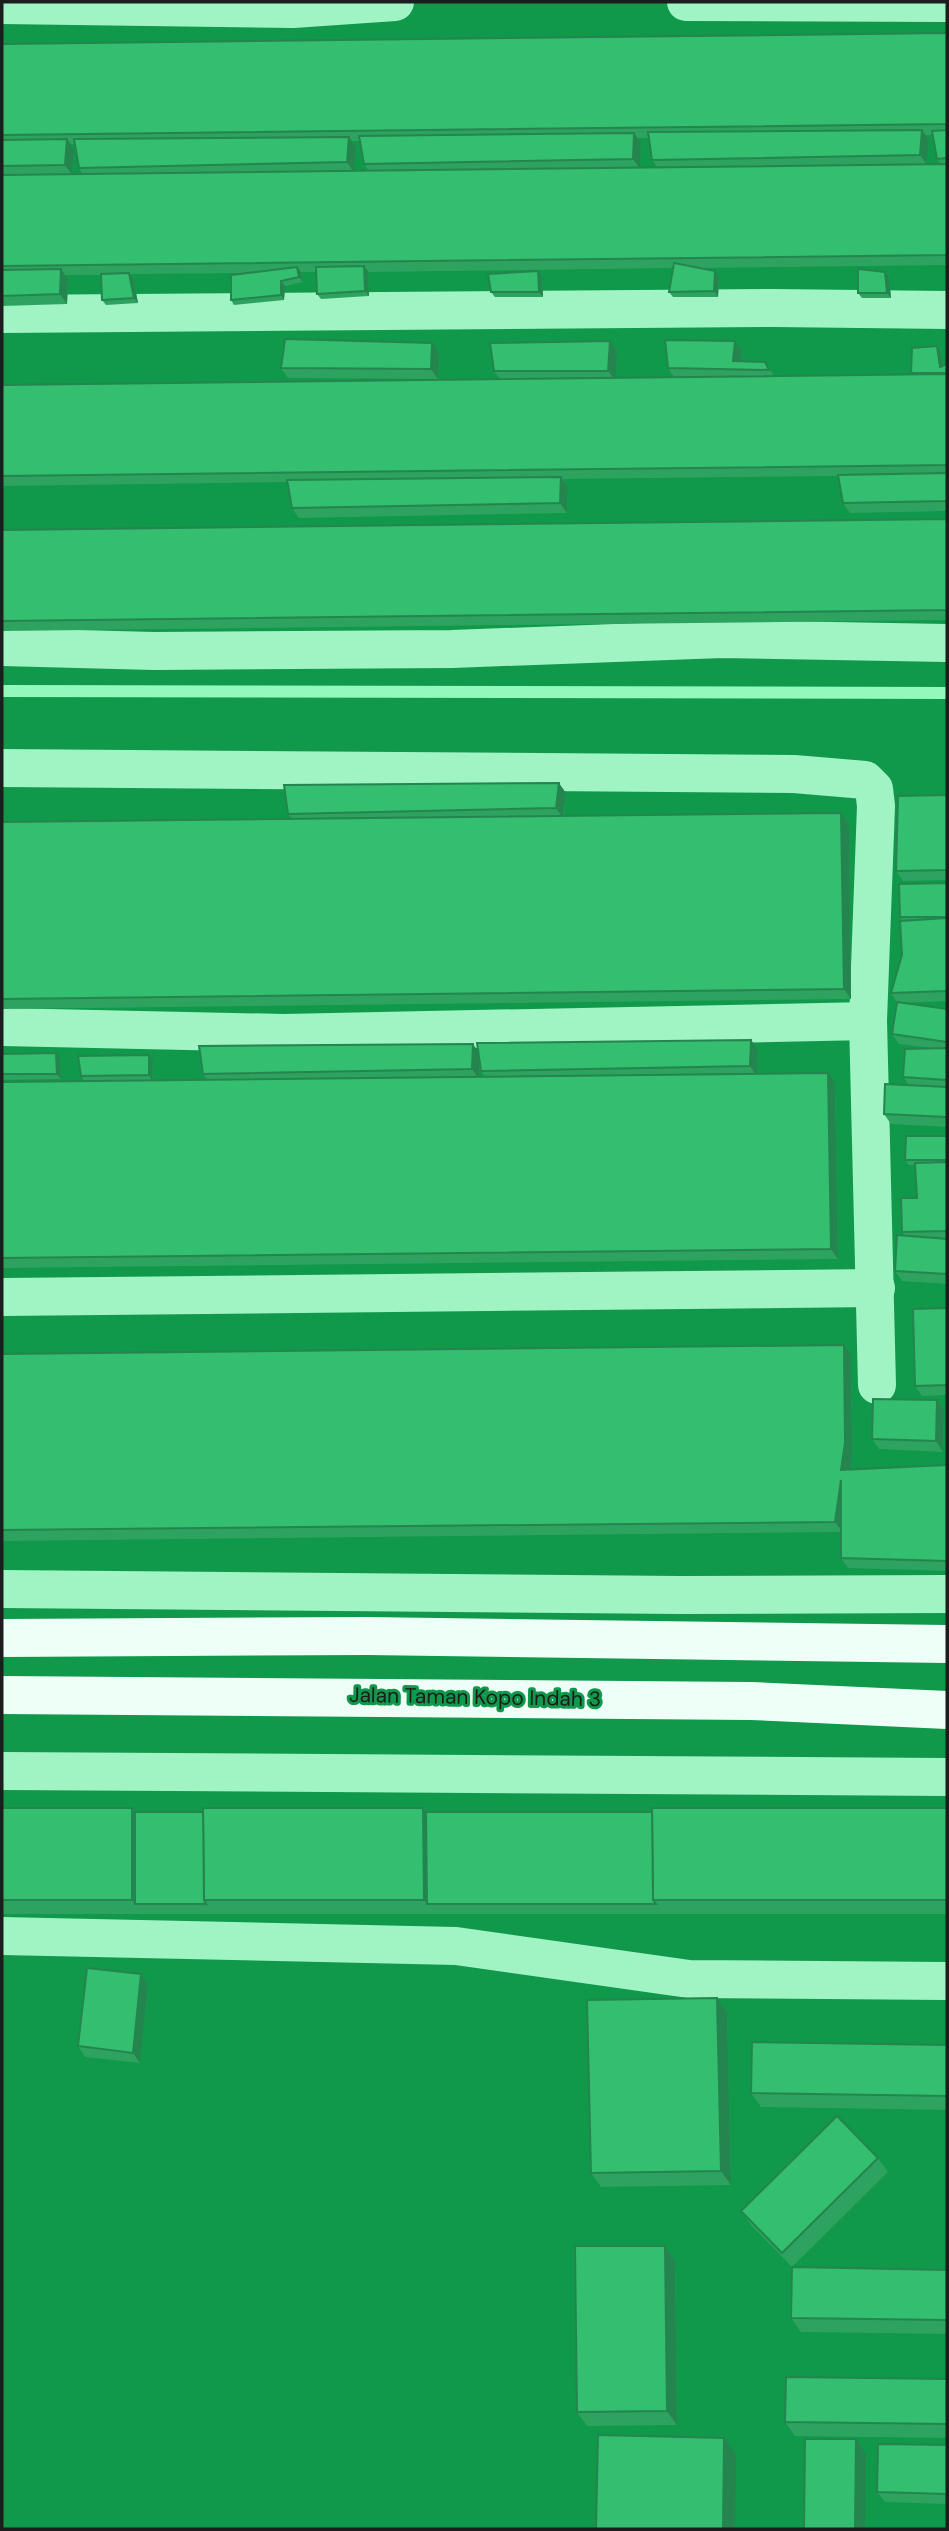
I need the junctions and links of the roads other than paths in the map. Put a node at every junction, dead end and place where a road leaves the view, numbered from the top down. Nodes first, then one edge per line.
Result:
1 (395, 2) edge
2 (686, 2) edge
3 (716, 2) edge
4 (947, 3) edge
5 (2, 5) edge
6 (947, 310) edge
7 (2, 314) edge
8 (947, 643) edge
9 (2, 647) edge
10 (2, 768) edge
11 (869, 1021) junction
12 (2, 1027) edge
13 (876, 1288) junction
14 (2, 1297) edge
15 (877, 1385) dead end
16 (2, 1589) edge
17 (368, 1593) junction
18 (947, 1594) edge
19 (367, 1636) junction
20 (2, 1639) edge
21 (749, 1643) junction
22 (947, 1643) edge
23 (2, 1695) edge
24 (751, 1701) junction
25 (947, 1710) edge
26 (2, 1771) edge
27 (947, 1777) edge
28 (2, 1936) edge
29 (947, 1981) edge

1 - 5 street
2 - 3 street
3 - 4 street
6 - 7 street
8 - 9 street
10 - 11 street
11 - 12 street
11 - 13 street
13 - 14 street
13 - 15 street
16 - 17 street
17 - 18 street
17 - 19 street
19 - 20 main road
19 - 21 main road
21 - 22 main road
21 - 24 main road
23 - 24 main road, Jalan Taman Kopo Indah 3
24 - 25 main road, Jalan Taman Kopo Indah 3
26 - 27 street
28 - 29 street

